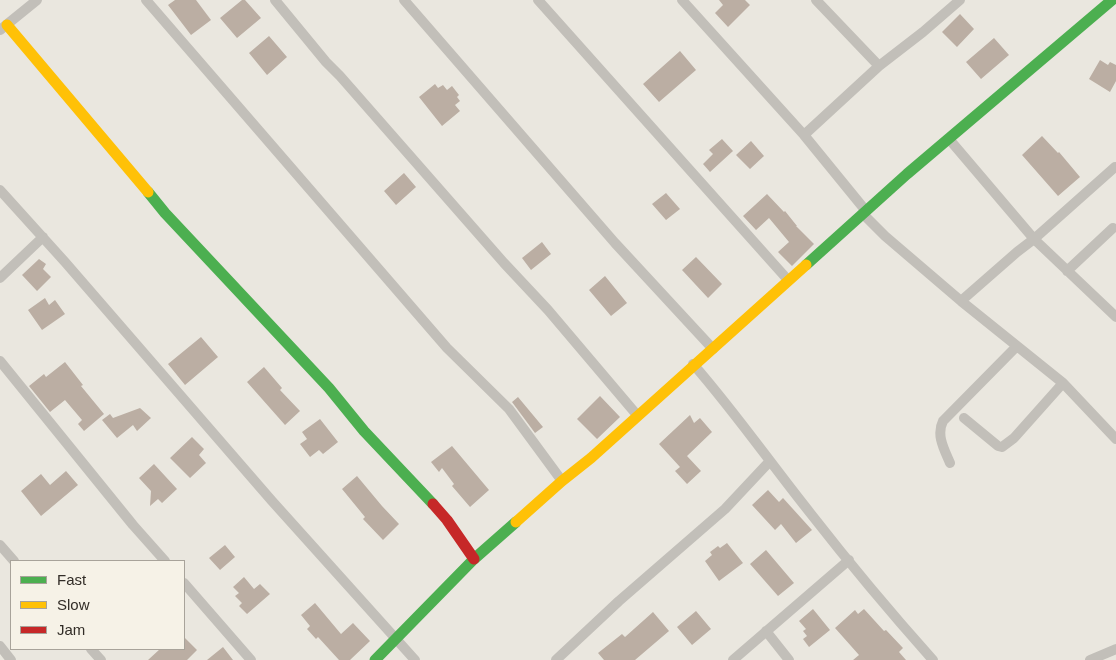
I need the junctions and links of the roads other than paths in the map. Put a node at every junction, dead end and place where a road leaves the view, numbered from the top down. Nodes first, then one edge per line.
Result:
1 (37, 0) edge
2 (146, 0) edge
3 (275, 0) edge
4 (404, 0) edge
5 (538, 0) edge
6 (682, 0) edge
7 (816, 0) edge
8 (1112, 0) edge
9 (955, 1) edge
10 (4, 28) edge
11 (879, 66) junction
12 (804, 135) junction
13 (949, 139) junction
14 (1116, 167) edge
15 (0, 190) edge
16 (863, 214) junction
17 (1113, 228) dead end
18 (43, 237) junction
19 (1034, 238) junction
20 (1067, 271) junction
21 (0, 278) edge
22 (788, 280) junction
23 (961, 301) junction
24 (1116, 317) edge
25 (1018, 346) junction
26 (713, 348) junction
27 (0, 361) edge
28 (693, 364) junction
29 (1063, 382) junction
30 (637, 415) junction
31 (964, 418) dead end
32 (1116, 439) edge
33 (770, 461) junction
34 (950, 463) dead end
35 (562, 481) junction
36 (0, 546) edge
37 (474, 559) junction
38 (13, 560) edge
39 (164, 560) edge
40 (849, 560) junction
41 (185, 584) edge
42 (766, 631) junction
43 (397, 639) junction
44 (0, 646) edge
45 (1116, 649) edge
46 (92, 650) edge
47 (11, 660) edge
48 (101, 660) edge
49 (251, 660) edge
50 (375, 660) edge
51 (415, 660) edge
52 (556, 660) edge
53 (733, 660) edge
54 (789, 660) edge
55 (933, 660) edge
56 (1090, 660) edge

1 - 10 street
2 - 35 street
3 - 30 street
4 - 26 street
5 - 22 street
6 - 12 street
7 - 11 street
8 - 13 street
9 - 11 street
10 - 37 street
11 - 12 street
12 - 16 street
13 - 16 street
13 - 19 street
14 - 19 street
15 - 18 street
16 - 22 street
16 - 23 street
17 - 20 street
18 - 21 street
18 - 43 street
19 - 20 street
19 - 23 street
20 - 24 street
22 - 26 street
23 - 25 street
25 - 29 street
25 - 34 street
26 - 28 street
27 - 39 street
28 - 30 street
28 - 33 street
29 - 31 street
29 - 32 street
30 - 35 street
33 - 40 street
33 - 52 street
35 - 37 street
36 - 38 street
37 - 43 street
40 - 42 street
40 - 55 street
41 - 49 street
42 - 53 street
42 - 54 street
43 - 50 street
43 - 51 street
44 - 47 street
45 - 56 street
46 - 48 street

